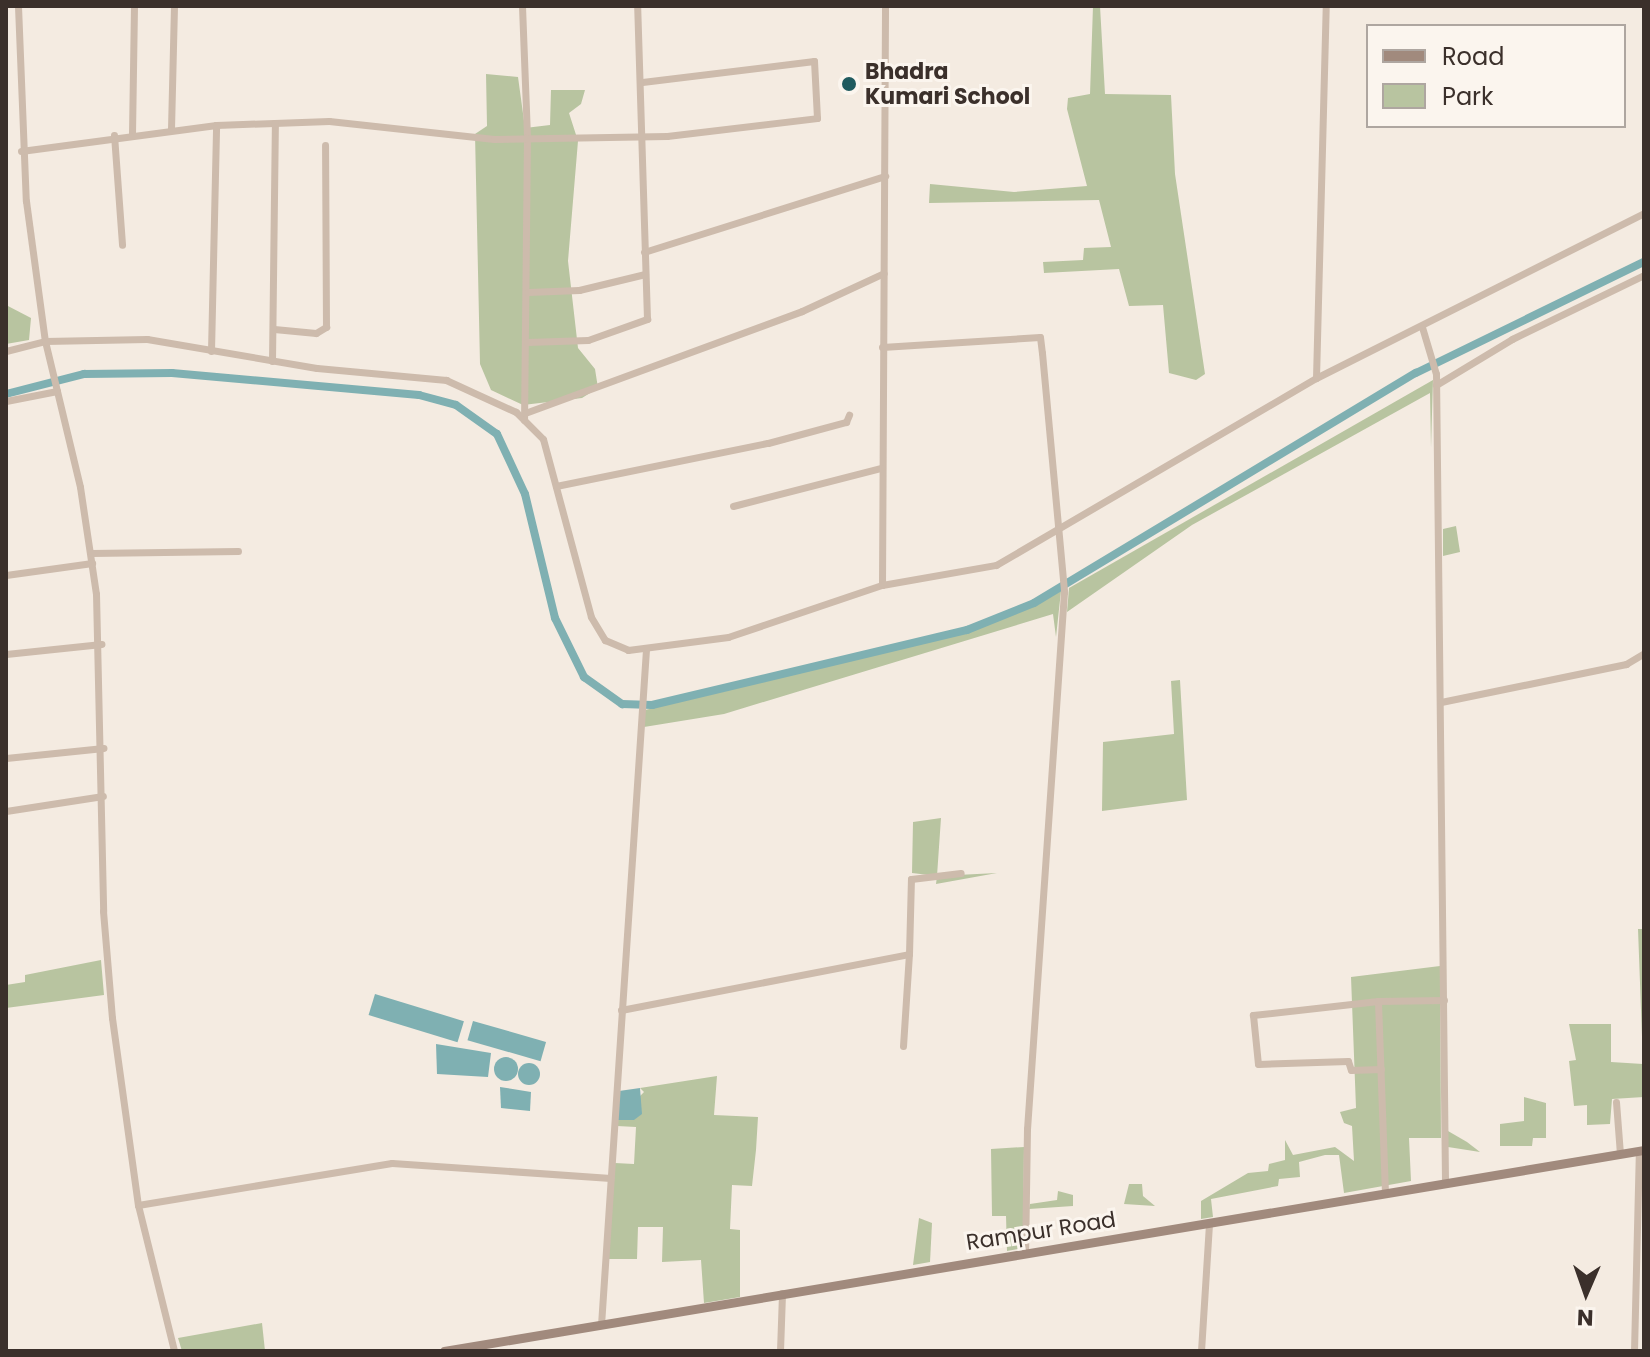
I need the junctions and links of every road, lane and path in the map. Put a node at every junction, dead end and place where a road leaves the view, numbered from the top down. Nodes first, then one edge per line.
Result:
1 (18, 6) edge
2 (134, 6) edge
3 (174, 6) edge
4 (522, 6) edge
5 (637, 6) edge
6 (885, 6) edge
7 (1326, 6) edge
8 (642, 82) junction
9 (275, 123) junction
10 (216, 125) junction
11 (171, 129) junction
12 (132, 134) junction
13 (114, 135) junction
14 (644, 135) junction
15 (527, 137) junction
16 (325, 145) dead end
17 (21, 151) junction
18 (885, 176) junction
19 (1644, 213) edge
20 (122, 245) dead end
21 (644, 252) junction
22 (884, 273) junction
23 (645, 274) junction
24 (1644, 275) edge
25 (528, 292) junction
26 (1422, 327) junction
27 (274, 329) junction
28 (45, 341) junction
29 (527, 342) junction
30 (882, 347) junction
31 (6, 351) edge
32 (211, 351) junction
33 (272, 361) junction
34 (1316, 378) junction
35 (1436, 385) junction
36 (57, 389) junction
37 (6, 401) edge
38 (849, 415) dead end
39 (525, 417) junction
40 (881, 468) junction
41 (556, 486) junction
42 (733, 506) dead end
43 (1061, 530) junction
44 (238, 551) dead end
45 (91, 553) junction
46 (92, 563) junction
47 (6, 575) edge
48 (882, 585) junction
49 (101, 644) junction
50 (646, 649) junction
51 (1644, 653) edge
52 (6, 654) edge
53 (1441, 702) junction
54 (103, 748) junction
55 (6, 758) edge
56 (103, 796) junction
57 (6, 811) edge
58 (961, 873) dead end
59 (909, 954) junction
60 (1444, 1000) junction
61 (1378, 1001) junction
62 (621, 1010) junction
63 (903, 1046) dead end
64 (1381, 1069) junction
65 (1616, 1102) dead end
66 (1642, 1151) edge
67 (1620, 1154) junction
68 (610, 1178) junction
69 (1445, 1183) junction
70 (1385, 1193) junction
71 (138, 1205) junction
72 (1209, 1223) junction
73 (1025, 1252) junction
74 (782, 1293) junction
75 (1640, 1311) edge
76 (601, 1325) junction
77 (174, 1351) edge
78 (444, 1351) edge
79 (780, 1351) edge
80 (1201, 1351) edge
81 (1634, 1351) edge

1 - 17 street
2 - 12 street
3 - 11 street
4 - 15 street
5 - 8 street
6 - 18 street
7 - 34 street
8 - 14 street
8 - 14 street
9 - 10 street
9 - 15 street
9 - 27 street
10 - 11 street
10 - 32 street
11 - 12 street
12 - 13 street
13 - 17 street
13 - 20 street
14 - 15 street
14 - 21 street
15 - 25 street
16 - 27 street
17 - 28 street
18 - 21 street
18 - 22 street
19 - 26 street
21 - 23 street
22 - 30 street
22 - 39 street
23 - 25 street
23 - 29 street
24 - 35 street
25 - 29 street
26 - 34 street
26 - 35 street
27 - 33 street
28 - 31 street
28 - 32 street
28 - 36 street
29 - 39 street
30 - 40 street
30 - 43 street
32 - 33 street
33 - 39 street
34 - 43 street
35 - 53 street
36 - 37 street
36 - 45 street
38 - 41 street
39 - 41 street
40 - 42 street
40 - 48 street
41 - 50 street
43 - 48 street
43 - 73 street
44 - 45 street
45 - 46 street
46 - 47 street
46 - 49 street
48 - 50 street
49 - 52 street
49 - 54 street
50 - 62 street
51 - 53 street
53 - 60 street
54 - 55 street
54 - 56 street
56 - 57 street
56 - 71 street
58 - 59 street
59 - 62 street
59 - 63 street
60 - 61 street
60 - 69 street
61 - 64 street
61 - 64 street
62 - 68 street
64 - 70 street
65 - 67 street
66 - 67 main road, Rampur Road
66 - 75 street
67 - 69 main road, Rampur Road
68 - 71 street
68 - 76 street
69 - 70 main road, Rampur Road
70 - 72 main road, Rampur Road
71 - 77 street
72 - 73 main road, Rampur Road
72 - 80 street
73 - 74 main road, Rampur Road
74 - 76 main road, Rampur Road
74 - 79 street
75 - 81 street
76 - 78 main road, Rampur Road

